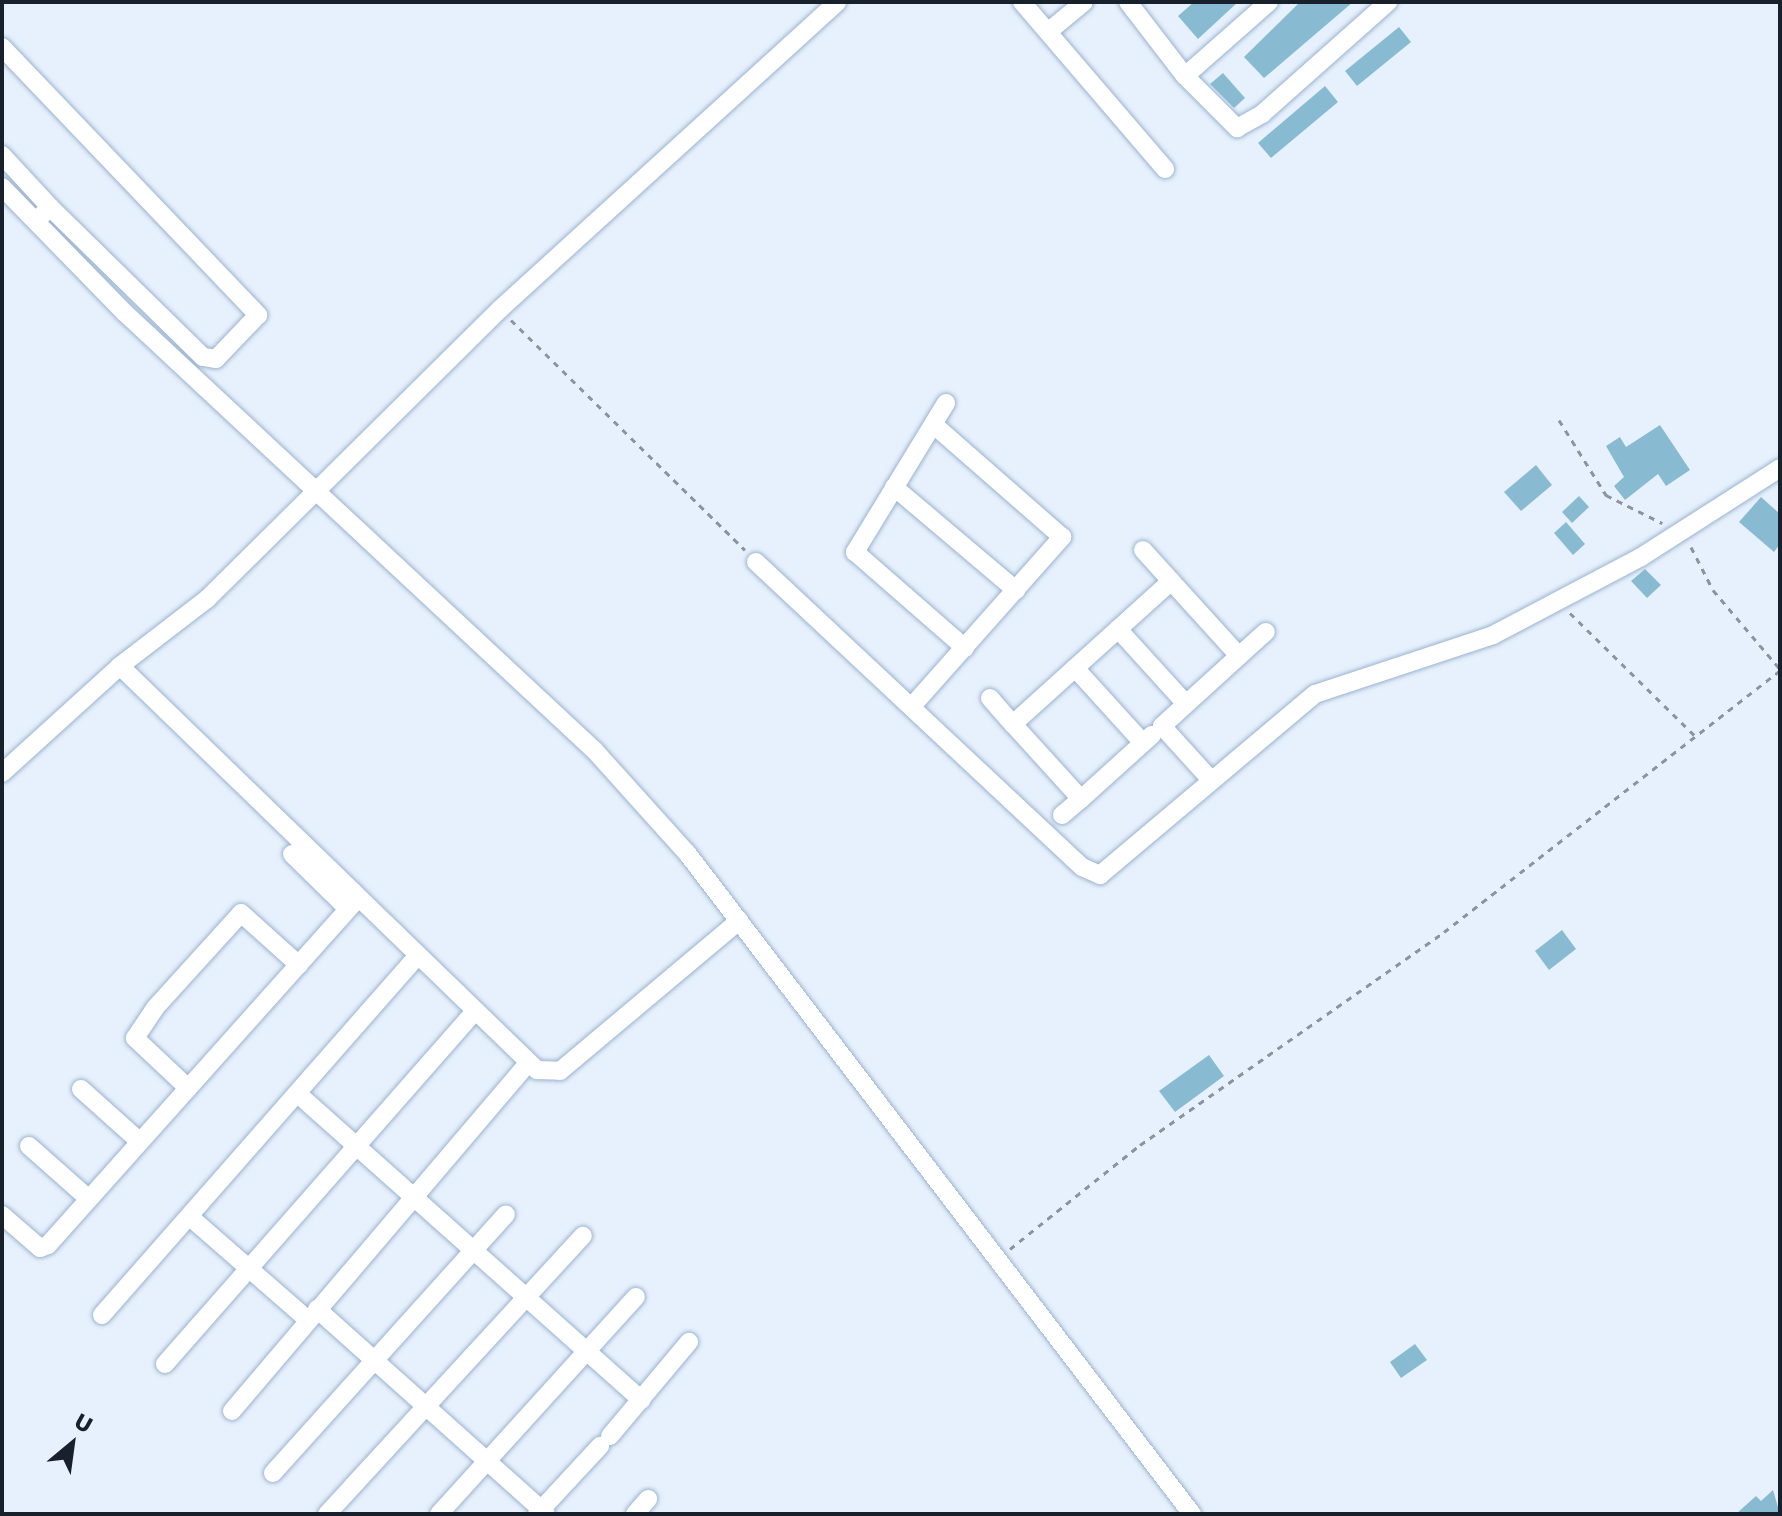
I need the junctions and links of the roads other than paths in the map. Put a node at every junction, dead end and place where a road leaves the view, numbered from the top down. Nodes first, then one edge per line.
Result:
1 (837, 2) edge
2 (1022, 2) edge
3 (1084, 2) edge
4 (1269, 2) edge
5 (1388, 2) edge
6 (1138, 6) edge
7 (1049, 31) junction
8 (2, 47) edge
9 (1185, 76) junction
10 (2, 155) edge
11 (1165, 169) dead end
12 (2, 187) edge
13 (50, 207) junction
14 (35, 223) junction
15 (946, 403) dead end
16 (933, 424) junction
17 (1780, 468) edge
18 (894, 487) junction
19 (314, 492) junction
20 (1143, 550) dead end
21 (756, 562) road end
22 (1171, 581) junction
23 (1016, 590) junction
24 (1118, 629) junction
25 (1266, 632) dead end
26 (965, 648) junction
27 (1239, 656) junction
28 (120, 666) junction
29 (1075, 668) junction
30 (990, 698) dead end
31 (1186, 704) junction
32 (913, 705) junction
33 (1013, 724) junction
34 (1162, 726) junction
35 (1143, 743) junction
36 (2, 773) edge
37 (1211, 780) junction
38 (1081, 799) junction
39 (1062, 815) dead end
40 (292, 854) dead end
41 (353, 904) junction
42 (739, 921) junction
43 (416, 957) junction
44 (299, 965) junction
45 (473, 1013) junction
46 (527, 1064) junction
47 (188, 1088) junction
48 (81, 1089) dead end
49 (298, 1094) junction
50 (140, 1142) junction
51 (29, 1146) dead end
52 (356, 1146) junction
53 (413, 1197) junction
54 (89, 1199) junction
55 (506, 1214) dead end
56 (2, 1215) edge
57 (190, 1217) junction
58 (583, 1236) dead end
59 (476, 1253) junction
60 (249, 1269) junction
61 (636, 1297) dead end
62 (527, 1298) junction
63 (312, 1314) junction
64 (102, 1315) dead end
65 (689, 1342) dead end
66 (587, 1351) junction
67 (375, 1361) junction
68 (165, 1364) dead end
69 (641, 1400) junction
70 (425, 1406) junction
71 (232, 1411) dead end
72 (485, 1459) junction
73 (273, 1473) dead end
74 (648, 1499) dead end
75 (542, 1513) edge
76 (327, 1514) edge
77 (439, 1514) edge
78 (635, 1514) edge
79 (1192, 1514) edge

1 - 19 street
2 - 7 street
3 - 7 street
4 - 9 street
5 - 9 street
6 - 9 street
7 - 11 street
8 - 13 street
10 - 13 street
12 - 14 street
13 - 14 street
14 - 19 street
15 - 16 street
16 - 18 street
16 - 23 street
17 - 37 street
18 - 23 street
18 - 26 street
19 - 28 street
19 - 42 street
20 - 22 street
21 - 32 street
22 - 24 street
22 - 27 street
23 - 26 street
24 - 29 street
24 - 31 street
25 - 27 street
26 - 32 street
27 - 31 street
28 - 36 street
28 - 41 street
29 - 33 street
29 - 35 street
30 - 33 street
31 - 34 street
32 - 37 street
33 - 38 street
34 - 35 street
34 - 37 street
35 - 38 street
38 - 39 street
40 - 41 street
41 - 43 street
41 - 44 street
42 - 46 street
42 - 79 street
43 - 45 street
43 - 49 street
44 - 47 street
44 - 47 street
45 - 46 street
45 - 52 street
46 - 53 street
47 - 50 street
48 - 50 street
49 - 52 street
49 - 57 street
50 - 54 street
51 - 54 street
52 - 53 street
52 - 60 street
53 - 59 street
53 - 63 street
54 - 56 street
55 - 59 street
57 - 60 street
57 - 64 street
58 - 62 street
59 - 62 street
59 - 67 street
60 - 63 street
60 - 68 street
61 - 66 street
62 - 66 street
62 - 70 street
63 - 67 street
63 - 71 street
65 - 69 street
66 - 69 street
66 - 72 street
67 - 70 street
67 - 73 street
69 - 75 street
70 - 72 street
70 - 76 street
72 - 75 street
72 - 77 street
74 - 78 street

